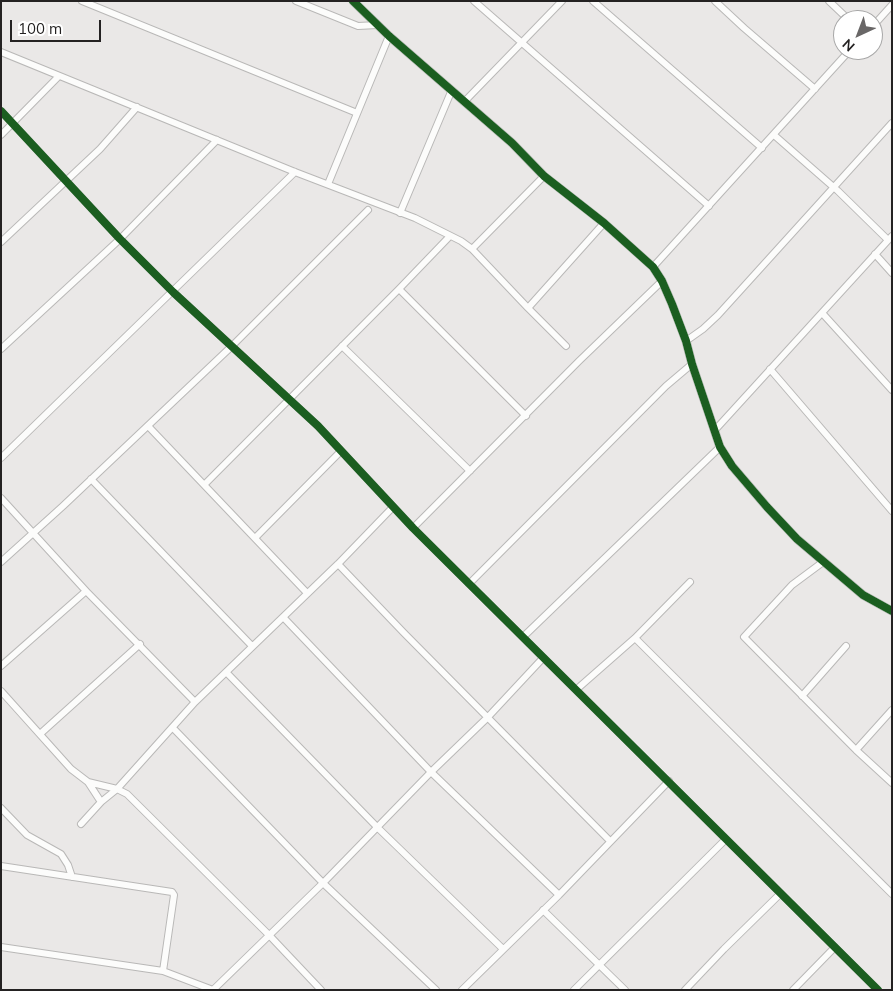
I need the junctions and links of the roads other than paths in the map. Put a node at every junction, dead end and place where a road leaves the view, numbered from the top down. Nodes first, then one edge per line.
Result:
1 (82, 1) edge
2 (296, 1) edge
3 (353, 1) edge
4 (474, 1) edge
5 (562, 1) edge
6 (593, 1) edge
7 (715, 1) edge
8 (829, 1) edge
9 (839, 10) edge
10 (377, 25) junction
11 (388, 36) junction
12 (522, 42) junction
13 (1, 52) edge
14 (841, 60) edge
15 (59, 76) junction
16 (815, 89) junction
17 (452, 92) junction
18 (464, 102) junction
19 (137, 108) junction
20 (1, 111) edge
21 (357, 113) junction
22 (14, 123) junction
23 (892, 123) edge
24 (1, 135) edge
25 (774, 135) junction
26 (218, 140) junction
27 (762, 148) junction
28 (295, 172) junction
29 (544, 176) junction
30 (67, 180) junction
31 (328, 184) junction
32 (834, 187) junction
33 (709, 206) junction
34 (368, 210) dead end
35 (400, 212) junction
36 (604, 224) junction
37 (450, 236) junction
38 (890, 238) edge
39 (120, 239) junction
40 (1, 242) edge
41 (472, 249) junction
42 (875, 254) junction
43 (653, 267) junction
44 (892, 273) edge
45 (662, 282) junction
46 (400, 289) junction
47 (174, 292) junction
48 (528, 308) junction
49 (823, 314) junction
50 (686, 341) junction
51 (232, 346) junction
52 (342, 346) junction
53 (566, 346) dead end
54 (1, 349) edge
55 (692, 364) junction
56 (770, 369) junction
57 (892, 390) edge
58 (289, 398) junction
59 (526, 416) junction
60 (148, 426) junction
61 (715, 430) junction
62 (720, 446) junction
63 (341, 451) junction
64 (1, 458) edge
65 (470, 471) junction
66 (91, 479) junction
67 (205, 484) junction
68 (1, 498) edge
69 (393, 507) junction
70 (892, 511) edge
71 (413, 528) junction
72 (33, 533) junction
73 (255, 538) junction
74 (1, 562) edge
75 (823, 562) junction
76 (338, 564) junction
77 (690, 582) dead end
78 (469, 584) junction
79 (86, 591) junction
80 (307, 593) junction
81 (892, 611) edge
82 (283, 617) junction
83 (523, 637) junction
84 (635, 638) junction
85 (140, 644) junction
86 (252, 646) junction
87 (846, 646) dead end
88 (543, 658) junction
89 (1, 666) edge
90 (226, 672) junction
91 (577, 689) junction
92 (1, 691) edge
93 (802, 696) junction
94 (196, 702) junction
95 (892, 710) edge
96 (488, 716) junction
97 (173, 728) junction
98 (40, 734) junction
99 (856, 750) junction
100 (431, 772) junction
101 (668, 781) junction
102 (88, 782) junction
103 (892, 783) edge
104 (117, 789) junction
105 (100, 802) junction
106 (1, 808) edge
107 (81, 824) dead end
108 (378, 828) junction
109 (726, 838) junction
110 (610, 841) junction
111 (1, 866) edge
112 (72, 877) junction
113 (323, 883) junction
114 (780, 894) junction
115 (892, 894) edge
116 (559, 895) junction
117 (544, 910) junction
118 (269, 935) junction
119 (835, 946) junction
120 (1, 947) edge
121 (503, 949) junction
122 (599, 964) junction
123 (163, 971) junction
124 (321, 990) edge
125 (436, 990) edge
126 (462, 990) edge
127 (574, 990) edge
128 (625, 990) edge
129 (685, 990) edge
130 (793, 990) edge
131 (878, 990) edge

1 - 21 street
2 - 10 street
3 - 10 street
4 - 12 street
5 - 12 street
6 - 27 street
7 - 16 street
8 - 9 street
10 - 11 street
11 - 17 street
11 - 21 street
12 - 18 street
12 - 33 street
13 - 15 street
14 - 16 street
15 - 19 street
15 - 22 street
16 - 25 street
17 - 18 street
17 - 35 street
18 - 29 street
19 - 26 street
19 - 30 street
20 - 22 street
21 - 31 street
22 - 24 street
22 - 30 street
23 - 32 street
25 - 27 street
25 - 32 street
26 - 28 street
26 - 39 street
27 - 33 street
28 - 31 street
28 - 47 street
29 - 36 street
29 - 41 street
30 - 39 street
30 - 40 street
31 - 35 street
32 - 38 street
32 - 50 street
33 - 43 street
34 - 51 street
35 - 37 street
36 - 43 street
36 - 48 street
37 - 41 street
37 - 46 street
38 - 42 street
39 - 47 street
39 - 54 street
41 - 48 street
42 - 44 street
42 - 49 street
43 - 45 street
45 - 50 street
45 - 59 street
46 - 52 street
46 - 59 street
47 - 51 street
47 - 64 street
48 - 53 street
49 - 56 street
49 - 57 street
50 - 55 street
51 - 58 street
51 - 60 street
52 - 58 street
52 - 65 street
55 - 61 street
55 - 78 street
56 - 61 street
56 - 70 street
58 - 63 street
58 - 67 street
59 - 65 street
60 - 66 street
60 - 67 street
61 - 62 street
62 - 75 street
62 - 83 street
63 - 69 street
63 - 73 street
65 - 71 street
66 - 72 street
66 - 86 street
67 - 73 street
68 - 72 street
69 - 71 street
69 - 76 street
71 - 78 street
72 - 74 street
72 - 79 street
73 - 80 street
75 - 81 street
75 - 93 street
76 - 80 street
76 - 96 street
77 - 84 street
78 - 83 street
79 - 85 street
79 - 89 street
80 - 82 street
82 - 86 street
82 - 100 street
83 - 88 street
84 - 91 street
84 - 115 street
85 - 94 street
85 - 98 street
86 - 90 street
87 - 93 street
88 - 91 street
88 - 96 street
90 - 94 street
90 - 108 street
91 - 101 street
92 - 98 street
93 - 99 street
94 - 97 street
95 - 99 street
96 - 100 street
96 - 110 street
97 - 104 street
97 - 113 street
98 - 102 street
99 - 103 street
100 - 108 street
100 - 116 street
101 - 109 street
101 - 110 street
102 - 104 street
102 - 105 street
104 - 105 street
104 - 118 street
105 - 107 street
106 - 112 street
108 - 113 street
108 - 121 street
109 - 114 street
109 - 122 street
110 - 116 street
111 - 112 street
112 - 123 street
113 - 118 street
113 - 125 street
114 - 119 street
114 - 129 street
116 - 117 street
117 - 121 street
117 - 122 street
118 - 123 street
118 - 124 street
119 - 130 street
119 - 131 street
120 - 123 street
121 - 126 street
122 - 127 street
122 - 128 street

